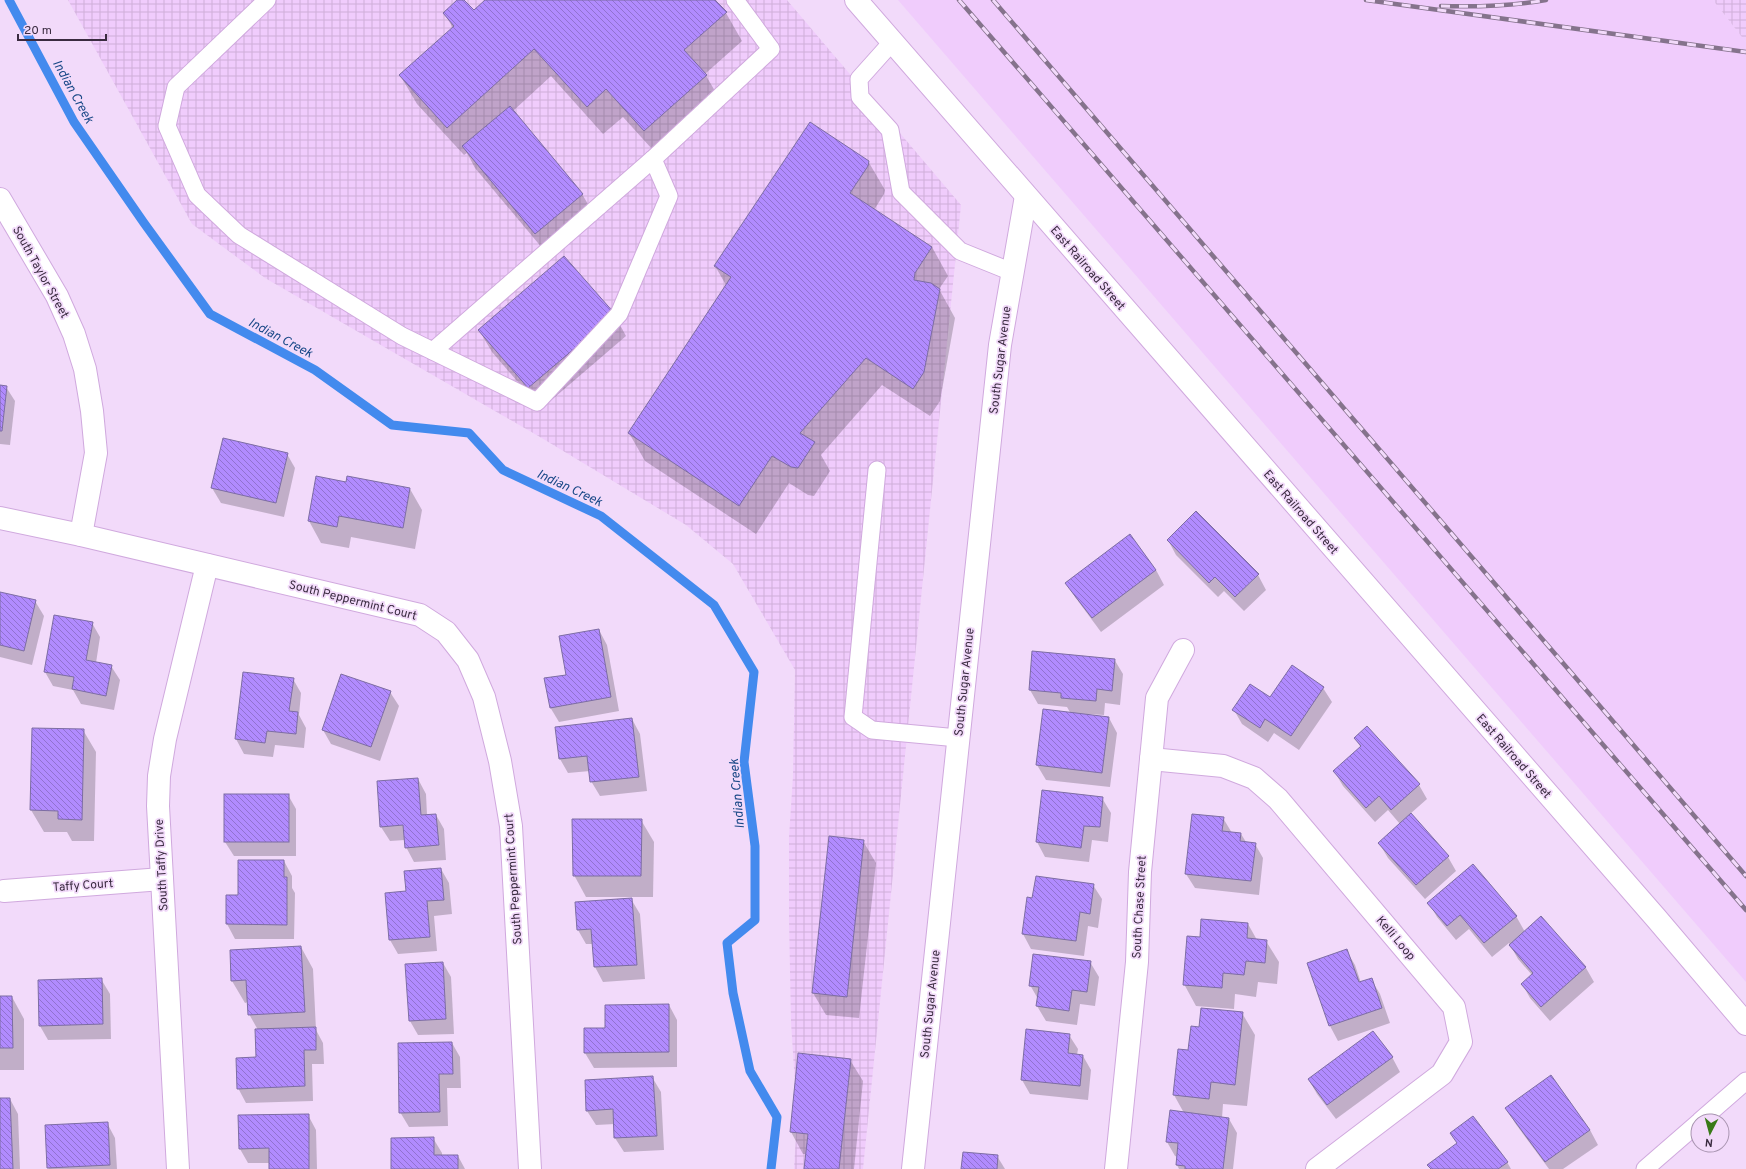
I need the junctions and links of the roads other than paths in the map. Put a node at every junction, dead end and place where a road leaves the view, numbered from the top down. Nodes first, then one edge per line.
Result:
1 (267, 0) edge
2 (735, 0) edge
3 (856, 0) edge
4 (893, 41) junction
5 (653, 159) junction
6 (1026, 196) junction
7 (0, 199) edge
8 (1012, 272) junction
9 (433, 350) junction
10 (877, 470) dead end
11 (0, 518) edge
12 (81, 535) junction
13 (206, 565) junction
14 (1182, 650) dead end
15 (958, 738) junction
16 (1151, 759) junction
17 (162, 879) junction
18 (4, 891) dead end
19 (1746, 1024) edge
20 (1746, 1081) edge
21 (1709, 1113) edge
22 (1690, 1130) edge
23 (178, 1169) edge
24 (530, 1169) edge
25 (913, 1169) edge
26 (1116, 1169) edge
27 (1317, 1169) edge
28 (1645, 1169) edge

1 - 9 lane
2 - 5 lane
3 - 4 street, East Railroad Street
4 - 6 street, East Railroad Street
4 - 8 lane
5 - 9 lane
5 - 9 lane
6 - 8 street, South Sugar Avenue
6 - 19 street, East Railroad Street
7 - 12 street, South Taylor Street
8 - 15 street, South Sugar Avenue
10 - 15 lane
11 - 12 street, South Peppermint Court
12 - 13 street, South Peppermint Court
13 - 17 street, South Taffy Drive
13 - 24 street, South Peppermint Court
14 - 16 street, South Chase Street
15 - 25 street, South Sugar Avenue
16 - 26 street, South Chase Street
16 - 27 street, Kelli Loop
17 - 18 street, Taffy Court
17 - 23 street, South Taffy Drive
20 - 21 lane
22 - 28 lane

